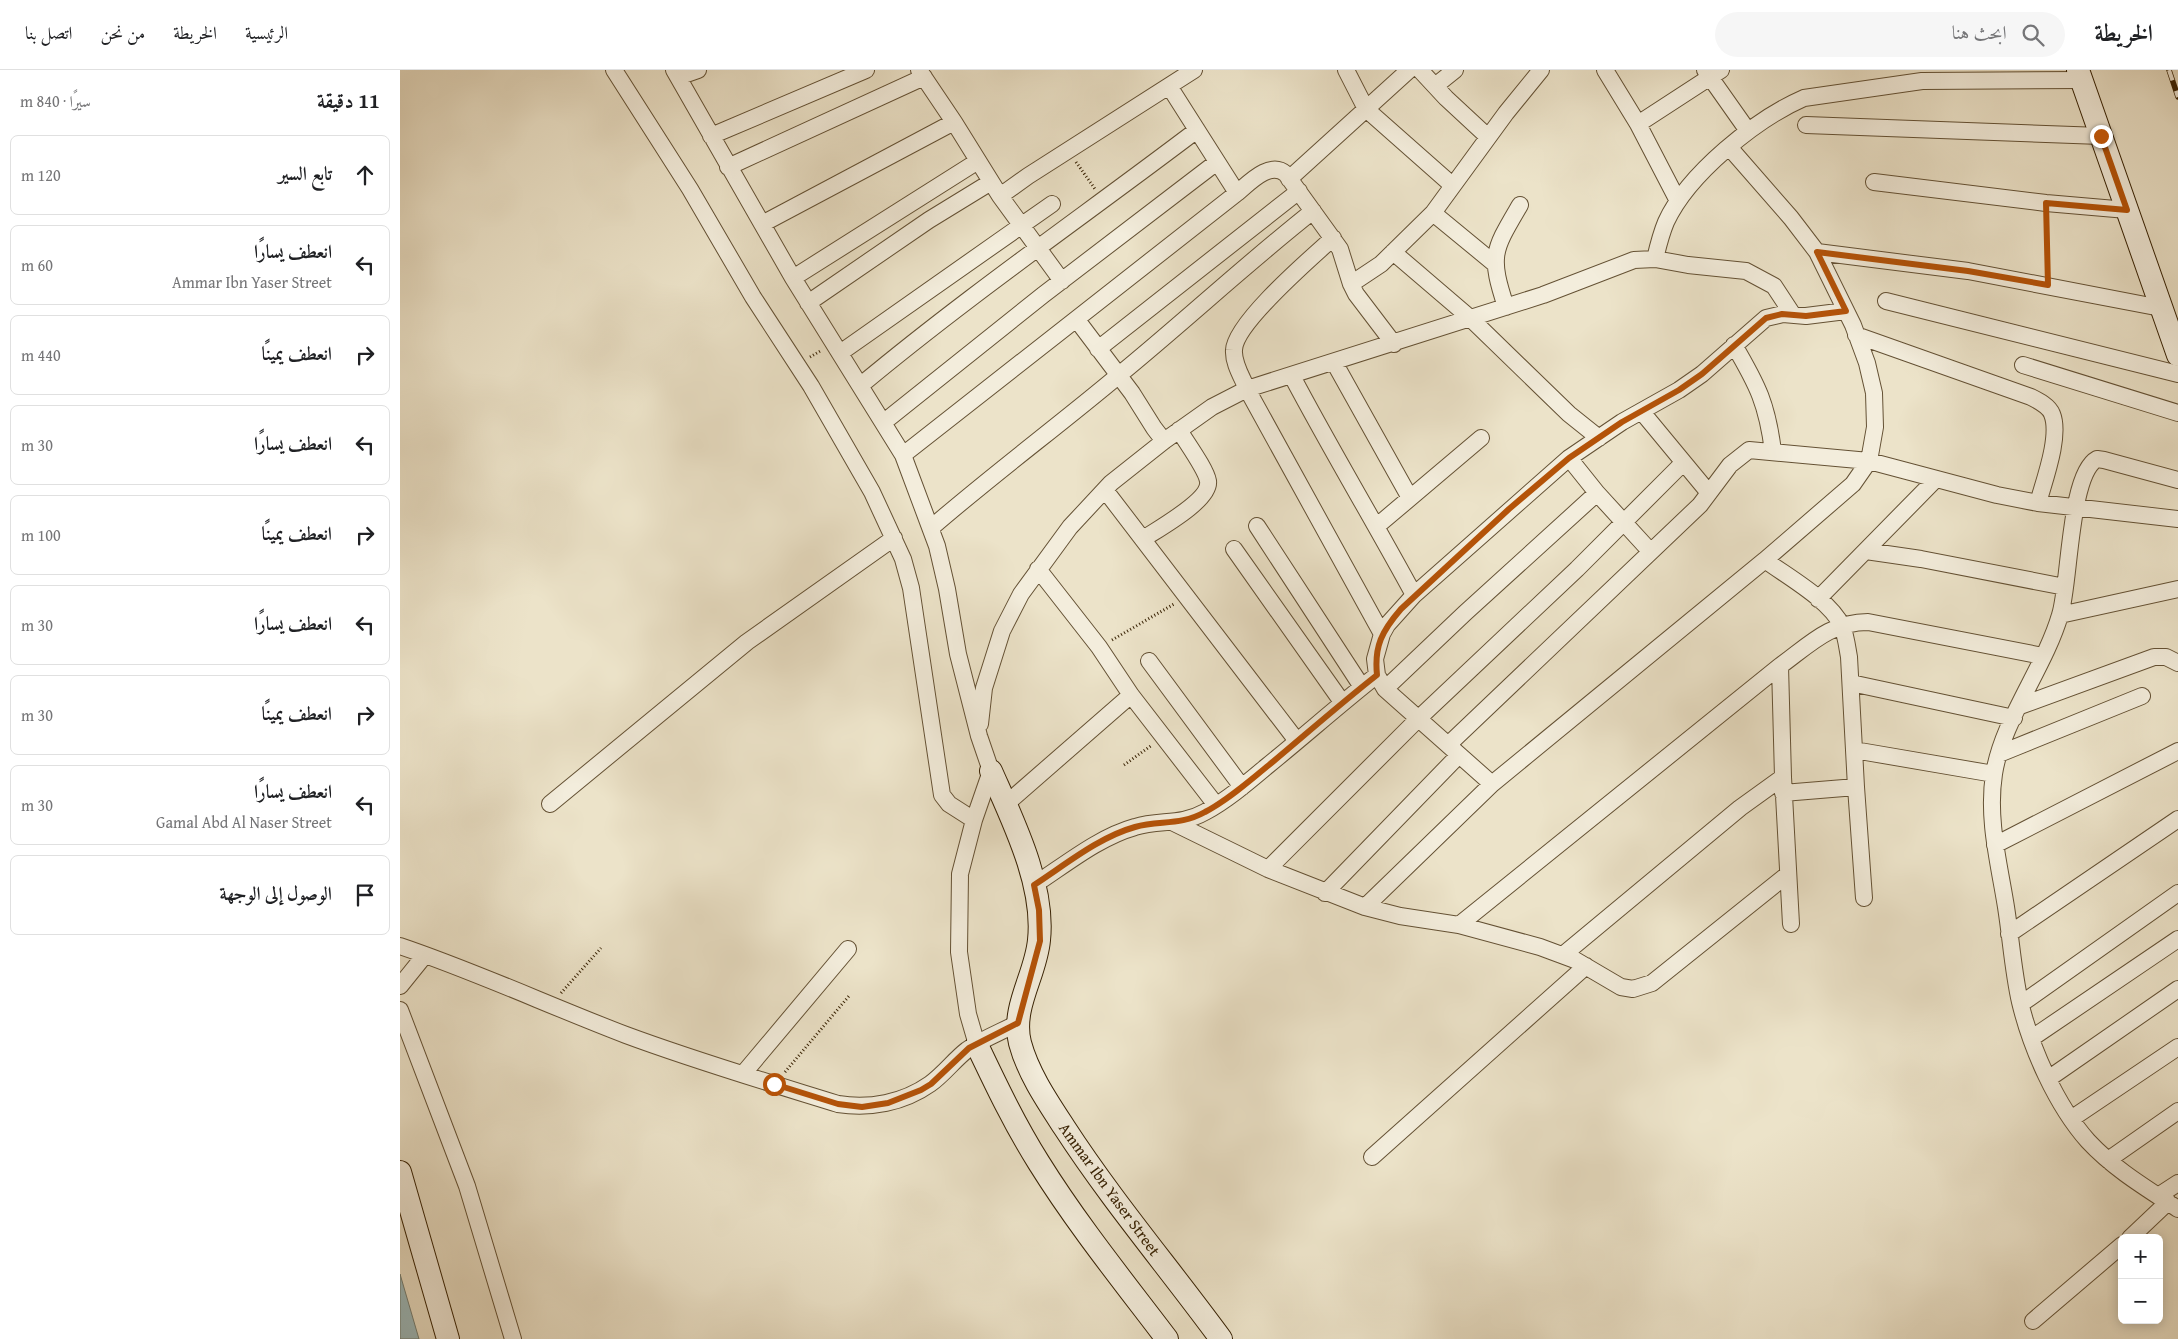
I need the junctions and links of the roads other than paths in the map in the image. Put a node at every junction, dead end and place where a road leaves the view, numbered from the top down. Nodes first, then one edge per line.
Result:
1 (614, 70) edge
2 (698, 70) edge
3 (866, 70) edge
4 (1194, 70) edge
5 (1346, 70) edge
6 (1409, 70) edge
7 (1420, 70) edge
8 (1455, 70) edge
9 (1541, 70) edge
10 (1605, 70) edge
11 (922, 72) edge
12 (1712, 73) edge
13 (676, 74) edge
14 (2080, 75) edge
15 (1169, 86) junction
16 (1435, 86) junction
17 (1366, 109) junction
18 (954, 122) junction
19 (1638, 124) junction
20 (1806, 125) dead end
21 (1197, 130) junction
22 (1748, 131) junction
23 (711, 136) junction
24 (2101, 136) junction
25 (1488, 137) junction
26 (1729, 147) junction
27 (978, 161) junction
28 (1217, 162) junction
29 (728, 167) junction
30 (991, 182) junction
31 (1874, 182) dead end
32 (1294, 185) junction
33 (1452, 185) junction
34 (1237, 193) junction
35 (1000, 196) junction
36 (1678, 201) junction
37 (1052, 204) dead end
38 (1520, 205) dead end
39 (2127, 210) junction
40 (1314, 211) junction
41 (1433, 213) junction
42 (762, 224) junction
43 (1020, 226) junction
44 (1333, 238) junction
45 (1038, 250) junction
46 (1393, 252) junction
47 (1817, 252) junction
48 (1655, 258) junction
49 (1495, 264) junction
50 (793, 278) junction
51 (1062, 281) junction
52 (1351, 284) junction
53 (1886, 301) dead end
54 (808, 303) junction
55 (1506, 307) junction
56 (2161, 308) junction
57 (1846, 311) junction
58 (1793, 315) junction
59 (1469, 317) junction
60 (1077, 320) junction
61 (1856, 335) junction
62 (1394, 344) junction
63 (1734, 346) junction
64 (1098, 349) junction
65 (840, 353) junction
66 (2178, 355) edge
67 (1334, 362) junction
68 (2023, 365) dead end
69 (2178, 374) edge
70 (1119, 375) junction
71 (1292, 376) junction
72 (860, 385) junction
73 (1247, 390) junction
74 (1642, 412) junction
75 (2178, 413) edge
76 (884, 422) junction
77 (1179, 430) junction
78 (1481, 438) dead end
79 (1599, 438) junction
80 (1164, 441) junction
81 (1773, 451) junction
82 (903, 455) junction
83 (1569, 458) junction
84 (1868, 461) junction
85 (1683, 463) junction
86 (1936, 479) junction
87 (2178, 480) edge
88 (1105, 490) junction
89 (1597, 493) junction
90 (1710, 493) junction
91 (1410, 498) junction
92 (2038, 503) junction
93 (2075, 508) junction
94 (2178, 518) edge
95 (1624, 524) junction
96 (1257, 526) dead end
97 (1377, 526) junction
98 (931, 528) junction
99 (894, 538) junction
100 (1144, 539) junction
101 (1234, 549) dead end
102 (1866, 551) junction
103 (1650, 552) junction
104 (1765, 560) junction
105 (1038, 569) junction
106 (2065, 587) junction
107 (2178, 589) edge
108 (1414, 595) junction
109 (1818, 599) junction
110 (2060, 615) junction
111 (1841, 625) junction
112 (1382, 634) junction
113 (2043, 656) junction
114 (1150, 661) dead end
115 (2178, 662) edge
116 (1780, 666) junction
117 (1381, 682) junction
118 (1851, 682) junction
119 (1362, 687) junction
120 (1130, 695) junction
121 (2142, 696) dead end
122 (1342, 702) junction
123 (2017, 712) junction
124 (1418, 719) junction
125 (979, 736) junction
126 (1297, 742) junction
127 (1453, 750) junction
128 (1854, 750) junction
129 (2178, 751) edge
130 (1999, 754) junction
131 (991, 771) junction
132 (1994, 774) junction
133 (1492, 784) junction
134 (1783, 785) junction
135 (1242, 787) junction
136 (1856, 787) junction
137 (550, 804) dead end
138 (1006, 804) junction
139 (1216, 805) junction
140 (2178, 819) edge
141 (974, 820) junction
142 (1174, 823) junction
143 (1995, 845) junction
144 (1268, 869) junction
145 (1788, 874) junction
146 (1034, 885) junction
147 (1325, 893) junction
148 (2178, 893) edge
149 (1864, 898) dead end
150 (1365, 907) junction
151 (1790, 924) dead end
152 (1459, 925) junction
153 (2009, 934) junction
154 (2178, 939) edge
155 (400, 946) edge
156 (848, 949) dead end
157 (1563, 954) junction
158 (425, 955) junction
159 (1586, 966) junction
160 (400, 986) edge
161 (2178, 989) edge
162 (2021, 1004) junction
163 (400, 1010) edge
164 (1010, 1027) junction
165 (2032, 1038) junction
166 (980, 1043) junction
167 (2178, 1046) edge
168 (743, 1074) junction
169 (2048, 1079) junction
170 (2178, 1111) edge
171 (2072, 1119) junction
172 (1372, 1157) dead end
173 (2108, 1160) junction
174 (400, 1172) edge
175 (2178, 1183) edge
176 (2168, 1202) edge
177 (2134, 1234) edge
178 (2118, 1248) edge
179 (2033, 1321) dead end
180 (448, 1339) edge
181 (513, 1339) edge
182 (1167, 1339) edge
183 (1221, 1339) edge

1 - 99 street
2 - 13 street
3 - 23 street
4 - 15 street
5 - 17 street
6 - 17 street
7 - 16 street
8 - 16 street
9 - 25 street
10 - 19 street
11 - 18 street
11 - 29 street
12 - 19 street
12 - 22 street
13 - 23 street
14 - 22 street
14 - 24 street
15 - 21 street
15 - 35 street
16 - 25 street
17 - 32 street
17 - 33 street
18 - 27 street
18 - 42 street
19 - 36 street
20 - 24 street
21 - 28 street
21 - 45 street
22 - 26 street
23 - 29 street
24 - 39 street
25 - 33 street
26 - 36 street
26 - 47 street
27 - 30 street
27 - 50 street
28 - 34 street
28 - 51 street
29 - 42 street
30 - 35 street
30 - 54 street
31 - 39 street
32 - 34 street
32 - 40 street
32 - 64 street
33 - 41 street
34 - 60 street
35 - 43 street
36 - 48 street
37 - 43 street
38 - 49 street
39 - 56 street
40 - 44 street
40 - 70 street
41 - 46 street
41 - 49 street
42 - 50 street
43 - 45 street
43 - 65 street
44 - 52 street
44 - 73 street
45 - 51 street
45 - 72 street
46 - 52 street
46 - 59 street
47 - 56 street
47 - 57 street
48 - 55 street
48 - 58 street
49 - 55 street
50 - 54 street
51 - 76 street
52 - 62 street
53 - 69 street
54 - 65 street
55 - 59 street
56 - 66 street
57 - 58 street
57 - 61 street
58 - 63 street
59 - 62 street
59 - 79 street
60 - 64 street
60 - 82 street
61 - 84 street
61 - 92 street
62 - 67 street
63 - 74 street
63 - 81 street
64 - 70 street
65 - 72 street
67 - 71 street
67 - 91 street
68 - 75 street
70 - 80 street
70 - 98 street
71 - 73 street
71 - 97 street
72 - 76 street
73 - 77 street
73 - 112 street
74 - 79 street
74 - 85 street
76 - 82 street
77 - 80 street
77 - 100 street
78 - 91 street
79 - 83 street
80 - 88 street
81 - 84 street
81 - 90 street
82 - 98 street
83 - 89 street
83 - 108 street
84 - 86 street
84 - 104 street
85 - 90 street
85 - 95 street
86 - 92 street
86 - 102 street
87 - 93 street
88 - 100 street
88 - 105 street
89 - 95 street
89 - 117 street
90 - 103 street
91 - 97 street
92 - 93 street
93 - 94 street
93 - 106 street
95 - 103 street
95 - 124 street
96 - 119 street
97 - 108 street
98 - 125 street
99 - 137 street
99 - 141 street
100 - 126 street
101 - 122 street
102 - 106 street
102 - 109 street
103 - 127 street
104 - 109 street
104 - 133 street
105 - 120 street
105 - 125 street
106 - 110 street
107 - 110 street
108 - 112 street
109 - 111 street
110 - 113 street
111 - 113 street
111 - 116 street
111 - 118 street
112 - 117 street
113 - 123 street
114 - 135 street
115 - 123 street
116 - 134 street
116 - 152 street
117 - 119 street
117 - 124 street
118 - 123 street
118 - 128 street
119 - 122 street
120 - 138 street
120 - 139 street
121 - 130 street
122 - 126 street
123 - 130 street
124 - 127 street
124 - 144 street
125 - 131 street
126 - 135 street
127 - 133 street
127 - 147 street
128 - 132 street
128 - 136 street
129 - 143 street
130 - 132 street
131 - 138 street, Ammar Ibn Yaser Street
131 - 141 street
132 - 143 street
133 - 150 street
134 - 136 street
134 - 145 street
134 - 157 street
135 - 139 street
136 - 149 street
138 - 146 street, Ammar Ibn Yaser Street
139 - 142 street
140 - 153 street
141 - 166 street
142 - 144 street
142 - 146 street
143 - 153 street
144 - 147 street
145 - 151 street
145 - 159 street
146 - 164 street, Ammar Ibn Yaser Street
147 - 150 street
148 - 162 street
150 - 152 street
152 - 157 street
153 - 162 street
154 - 165 street
155 - 158 street
156 - 168 street
157 - 159 street
158 - 160 street
158 - 168 street
159 - 172 street
161 - 169 street
162 - 165 street
163 - 181 street
164 - 166 street
164 - 183 street, Ammar Ibn Yaser Street
165 - 169 street
166 - 168 street
166 - 182 street
167 - 171 street
169 - 171 street
170 - 173 street
171 - 173 street
173 - 176 street
174 - 180 street
175 - 176 street
176 - 177 street
178 - 179 street

